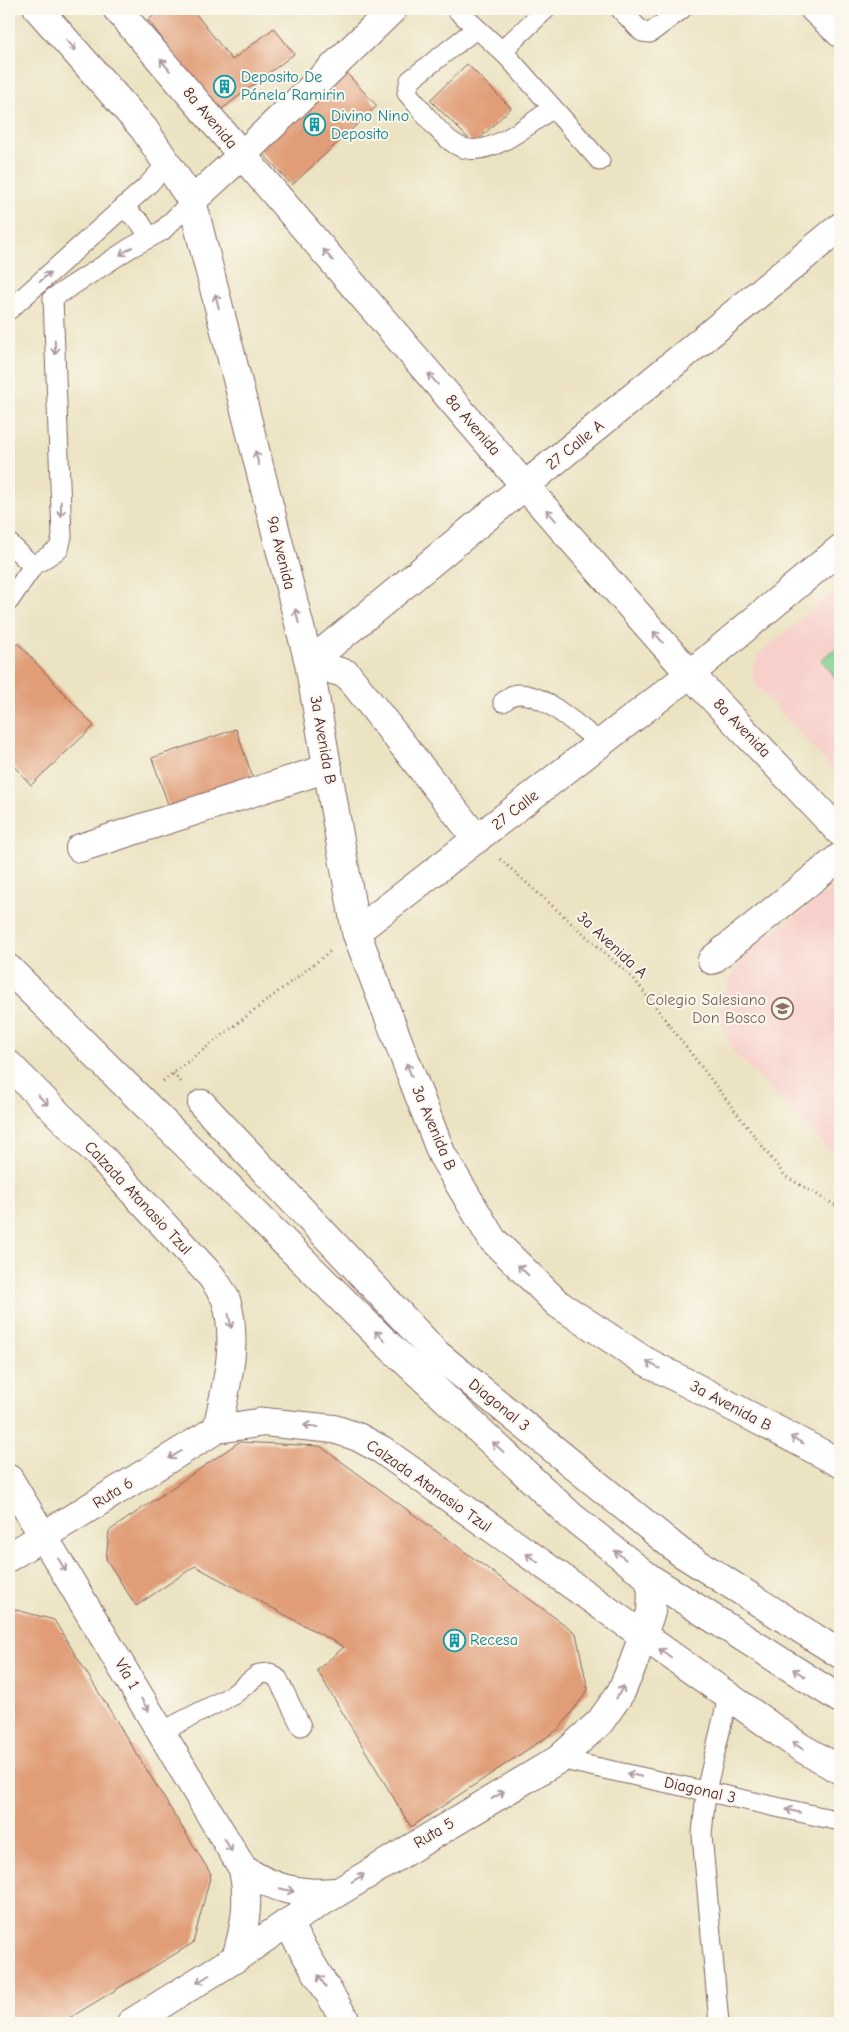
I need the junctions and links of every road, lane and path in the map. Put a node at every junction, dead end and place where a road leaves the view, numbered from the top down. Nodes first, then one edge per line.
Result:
1 (38, 9) edge
2 (117, 9) edge
3 (393, 9) edge
4 (456, 9) edge
5 (546, 9) edge
6 (620, 9) edge
7 (682, 9) edge
8 (814, 9) edge
9 (477, 28) junction
10 (840, 33) edge
11 (507, 56) junction
12 (553, 108) junction
13 (242, 155) junction
14 (600, 161) dead end
15 (167, 164) junction
16 (192, 201) junction
17 (123, 208) junction
18 (840, 227) edge
19 (150, 237) junction
20 (9, 310) edge
21 (525, 486) junction
22 (9, 543) edge
23 (840, 549) edge
24 (33, 566) junction
25 (9, 601) edge
26 (309, 663) junction
27 (690, 674) junction
28 (503, 702) dead end
29 (600, 743) junction
30 (328, 768) junction
31 (840, 832) edge
32 (477, 839) junction
33 (80, 848) dead end
34 (840, 857) edge
35 (356, 932) junction
36 (712, 960) dead end
37 (9, 969) edge
38 (9, 1065) edge
39 (185, 1065) dead end
40 (202, 1104) dead end
41 (840, 1208) edge
42 (217, 1429) junction
43 (840, 1463) edge
44 (9, 1480) edge
45 (44, 1536) junction
46 (9, 1557) edge
47 (648, 1577) junction
48 (642, 1637) junction
49 (840, 1654) edge
50 (728, 1697) junction
51 (840, 1699) edge
52 (301, 1726) dead end
53 (161, 1732) junction
54 (559, 1759) junction
55 (840, 1770) edge
56 (706, 1791) junction
57 (840, 1821) edge
58 (243, 1869) junction
59 (334, 1892) junction
60 (287, 1923) junction
61 (236, 1958) junction
62 (131, 2023) edge
63 (347, 2023) edge
64 (719, 2023) edge

1 -> 15 street
13 -> 2 street, 8a Avenida
3 - 13 street
4 - 9 lane
5 - 11 lane
6 - 7 lane
8 - 10 street
9 - 11 lane
9 - 12 lane
11 - 12 lane
12 - 14 lane
13 - 16 street
21 -> 13 street, 8a Avenida
15 - 16 street
15 - 17 lane
16 - 19 lane
26 -> 16 street, 9a Avenida
17 - 19 lane
20 -> 17 lane
18 - 21 street, 27 Calle A
19 -> 24 lane
21 - 26 street, 27 Calle A
27 -> 21 street, 8a Avenida
22 - 24 lane
23 - 27 street, 27 Calle
24 - 25 lane
26 - 30 street, 3a Avenida B
26 - 32 street
27 - 29 street, 27 Calle
27 - 31 street, 8a Avenida
28 - 29 lane
29 - 32 street, 27 Calle
30 - 33 street
30 - 35 street, 3a Avenida B
32 - 35 street, 27 Calle
32 - 41 path, 3a Avenida A
34 - 36 street
35 - 39 path
43 -> 35 street, 3a Avenida B
47 -> 37 street
38 -> 42 street, Calzada Atanasio Tzul
40 - 49 street, Diagonal 3
42 -> 45 street, Ruta 6
48 -> 42 street, Calzada Atanasio Tzul
44 - 45 street, Vía 1
45 - 46 street, Ruta 6
45 -> 53 street, Vía 1
47 - 48 street, Ruta 5
51 -> 47 street
50 -> 48 street, Calzada Atanasio Tzul
54 -> 48 street, Ruta 5
55 -> 50 street, Calzada Atanasio Tzul
50 - 56 lane
52 - 53 lane
53 -> 58 street, Vía 1
56 -> 54 lane, Diagonal 3
59 -> 54 street, Ruta 5
57 -> 56 lane, Diagonal 3
56 - 64 lane
58 -> 59 street, Vía 1
58 - 61 street, Vía 1
59 - 60 street, Ruta 5
60 - 61 street, Ruta 5
63 -> 60 street
61 -> 62 street, Ruta 5

